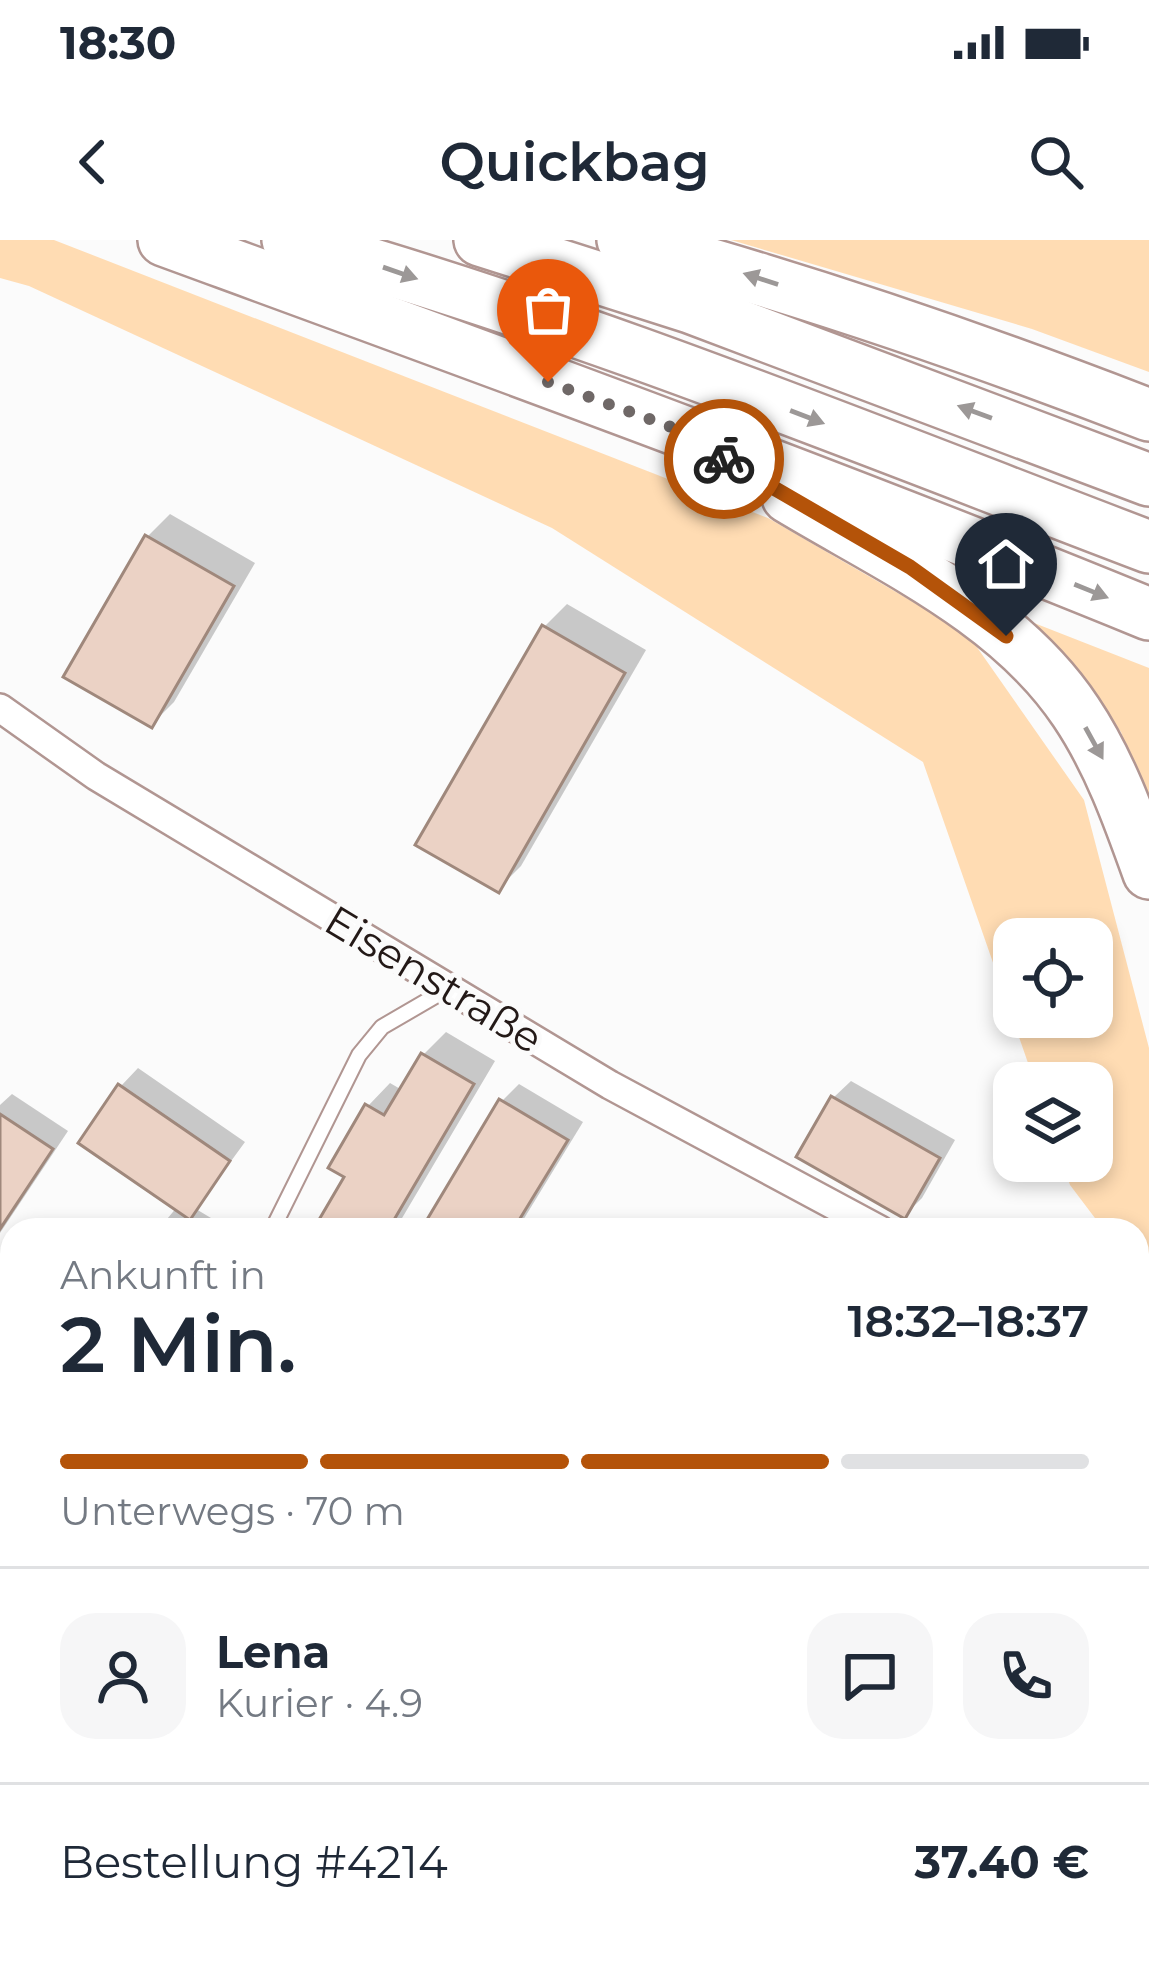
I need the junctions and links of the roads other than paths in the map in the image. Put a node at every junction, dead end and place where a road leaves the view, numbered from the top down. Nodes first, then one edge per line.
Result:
1 (164, 240) edge
2 (288, 240) edge
3 (480, 240) edge
4 (623, 240) edge
5 (1149, 415) edge
6 (669, 426) junction
7 (1149, 480) edge
8 (1149, 547) edge
9 (1149, 614) edge
10 (0, 708) edge
11 (1149, 873) edge
12 (449, 988) junction
13 (278, 1218) edge
14 (858, 1218) edge

1 - 6 highway
2 -> 8 highway
7 -> 3 highway
5 -> 4 highway
6 -> 9 highway
6 -> 11 highway
10 - 12 street, Eisenstraße
12 - 13 lane
12 - 14 street, Eisenstraße

